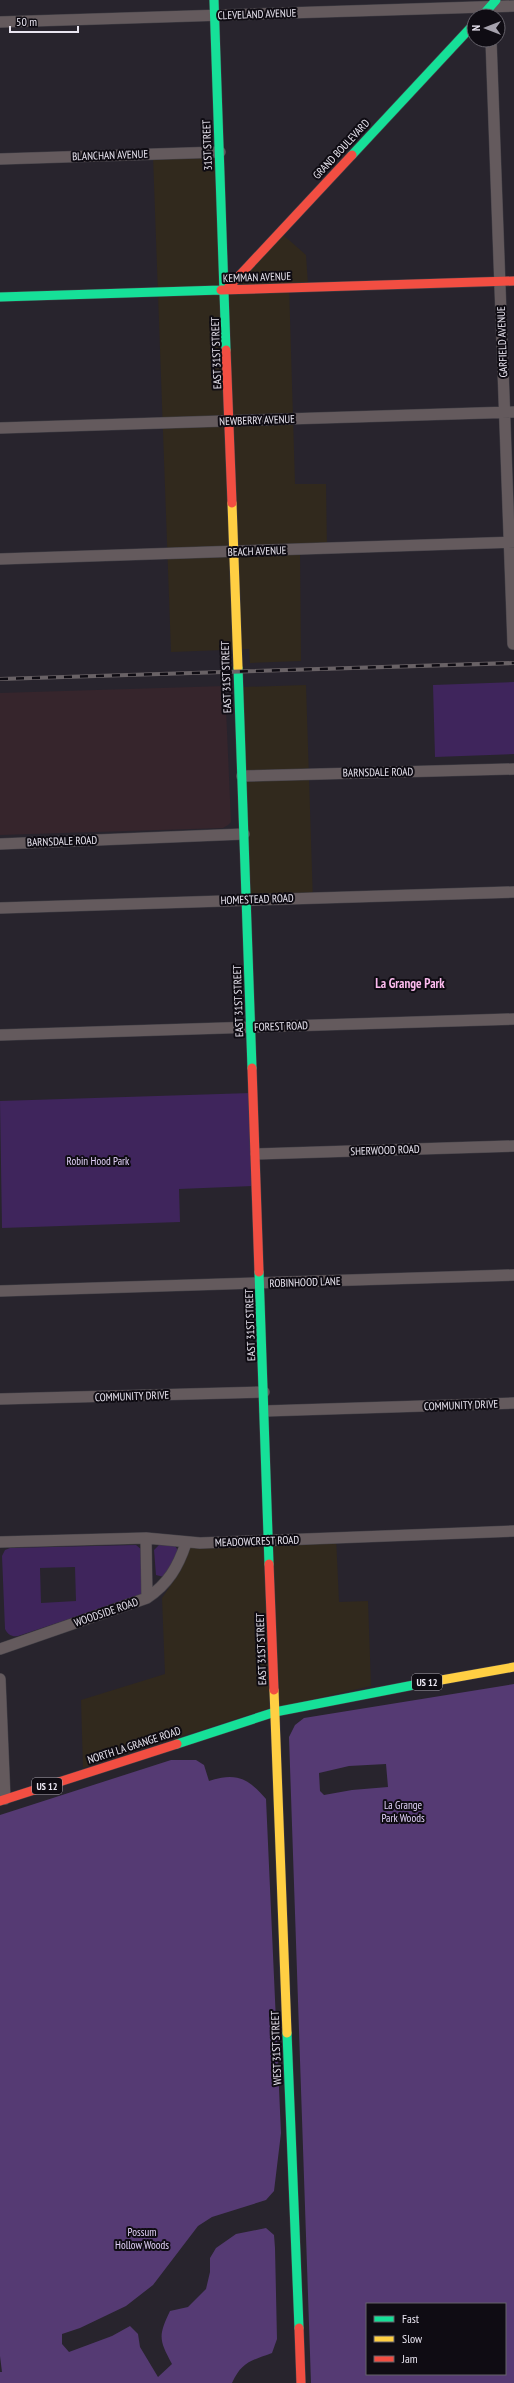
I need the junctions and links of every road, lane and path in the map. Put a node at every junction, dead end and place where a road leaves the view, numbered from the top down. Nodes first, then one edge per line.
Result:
1 (214, 0) edge
2 (492, 6) edge
3 (514, 6) edge
4 (215, 15) junction
5 (0, 22) edge
6 (466, 33) edge
7 (491, 48) edge
8 (220, 152) junction
9 (0, 159) edge
10 (500, 281) junction
11 (514, 281) edge
12 (226, 290) junction
13 (0, 297) edge
14 (510, 412) edge
15 (229, 421) junction
16 (0, 428) edge
17 (512, 543) edge
18 (233, 551) junction
19 (0, 559) edge
20 (512, 644) dead end
21 (514, 769) edge
22 (242, 776) junction
23 (244, 834) junction
24 (0, 844) edge
25 (514, 892) edge
26 (246, 900) junction
27 (0, 908) edge
28 (514, 1019) edge
29 (251, 1027) junction
30 (0, 1035) edge
31 (514, 1146) edge
32 (256, 1154) junction
33 (514, 1275) edge
34 (260, 1283) junction
35 (0, 1291) edge
36 (264, 1392) junction
37 (0, 1399) edge
38 (514, 1403) edge
39 (265, 1410) junction
40 (514, 1531) edge
41 (146, 1538) junction
42 (269, 1541) junction
43 (0, 1542) edge
44 (186, 1543) junction
45 (147, 1598) junction
46 (0, 1649) edge
47 (514, 1667) edge
48 (0, 1679) edge
49 (275, 1712) junction
50 (3, 1800) edge
51 (301, 2383) edge

1 - 4 main road, 31ST STREET
2 - 3 street, CLEVELAND AVENUE
2 - 4 street, CLEVELAND AVENUE
4 - 5 street, CLEVELAND AVENUE
4 - 8 main road, 31ST STREET
6 - 12 main road, GRAND BOULEVARD
7 - 10 street, GARFIELD AVENUE
8 - 9 street, BLANCHAN AVENUE
8 - 12 main road, 31ST STREET
10 - 11 main road, KEMMAN AVENUE
10 - 12 main road, KEMMAN AVENUE
10 - 14 street, GARFIELD AVENUE
12 - 13 main road, KEMMAN AVENUE
12 - 15 main road, EAST 31ST STREET
14 - 15 street, NEWBERRY AVENUE
14 - 17 street, GARFIELD AVENUE
15 - 16 street, NEWBERRY AVENUE
15 - 18 main road, EAST 31ST STREET
17 - 18 street, BEACH AVENUE
17 - 20 street, GARFIELD AVENUE
18 - 19 street, BEACH AVENUE
18 - 22 main road, EAST 31ST STREET
21 - 22 street, BARNSDALE ROAD
22 - 23 main road, EAST 31ST STREET
23 - 24 street, BARNSDALE ROAD
23 - 26 main road, EAST 31ST STREET
25 - 26 street, HOMESTEAD ROAD
26 - 27 street, HOMESTEAD ROAD
26 - 29 main road, EAST 31ST STREET
28 - 29 street, FOREST ROAD
29 - 30 street, FOREST ROAD
29 - 32 main road, EAST 31ST STREET
31 - 32 street, SHERWOOD ROAD
32 - 34 main road, EAST 31ST STREET
33 - 34 street, ROBINHOOD LANE
34 - 35 street, ROBINHOOD LANE
34 - 36 main road, EAST 31ST STREET
36 - 37 street, COMMUNITY DRIVE
36 - 39 main road, EAST 31ST STREET
38 - 39 street, COMMUNITY DRIVE
39 - 42 main road, EAST 31ST STREET
40 - 42 street, MEADOWCREST ROAD
41 - 43 street, MEADOWCREST ROAD
41 - 44 street, MEADOWCREST ROAD
41 - 45 street
42 - 44 street, MEADOWCREST ROAD
42 - 49 main road, EAST 31ST STREET
44 - 45 street, WOODSIDE ROAD
45 - 46 street, WOODSIDE ROAD
47 - 49 main road, US 12
48 - 50 street
49 - 50 main road, NORTH LA GRANGE ROAD / US 12
49 - 51 main road, WEST 31ST STREET

